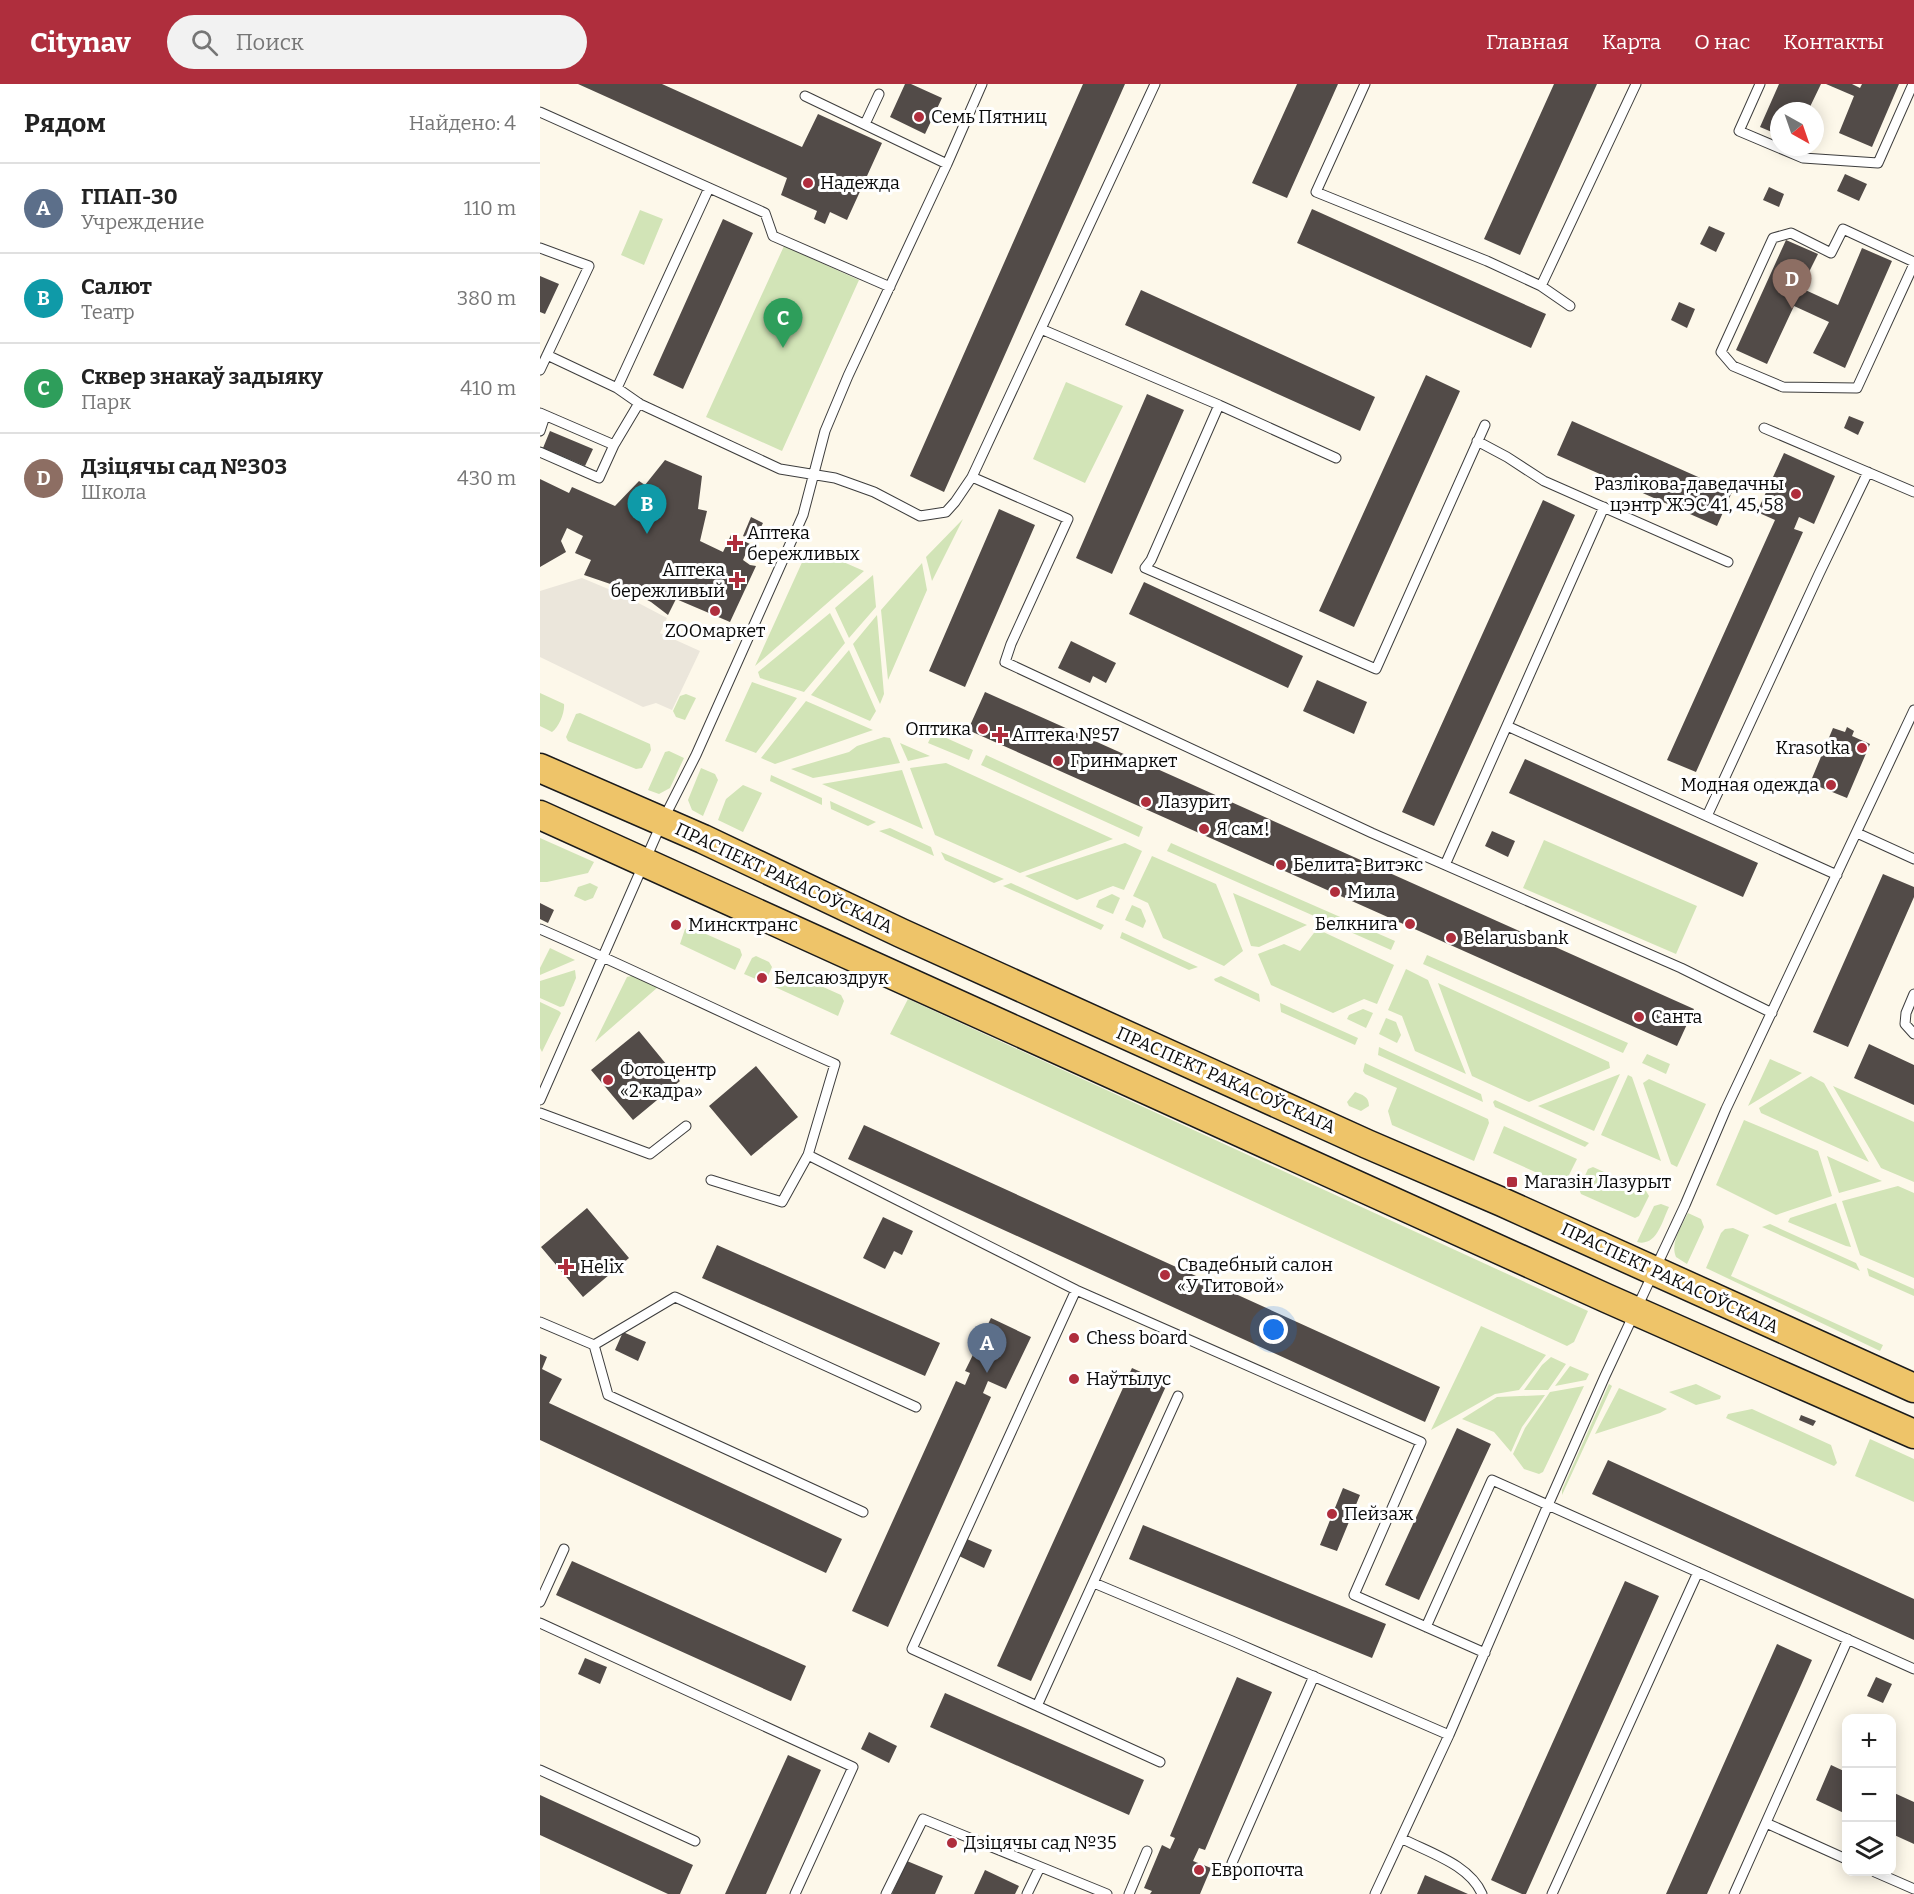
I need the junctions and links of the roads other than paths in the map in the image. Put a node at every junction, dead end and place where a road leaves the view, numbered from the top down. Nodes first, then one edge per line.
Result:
1 (982, 84) edge
2 (1155, 84) edge
3 (1365, 84) edge
4 (1636, 84) edge
5 (1760, 84) edge
6 (1914, 84) edge
7 (879, 94) dead end
8 (805, 96) dead end
9 (540, 112) edge
10 (865, 124) junction
11 (947, 164) junction
12 (709, 188) junction
13 (540, 248) edge
14 (1914, 263) edge
15 (1541, 286) junction
16 (890, 287) junction
17 (1570, 306) dead end
18 (1041, 329) junction
19 (547, 355) junction
20 (540, 369) edge
21 (617, 388) junction
22 (639, 403) junction
23 (1219, 405) junction
24 (543, 414) edge
25 (1485, 425) dead end
26 (1764, 428) dead end
27 (540, 430) edge
28 (1477, 441) junction
29 (614, 445) junction
30 (540, 453) edge
31 (1336, 458) dead end
32 (1868, 472) junction
33 (812, 475) junction
34 (972, 477) junction
35 (1914, 492) edge
36 (1604, 507) junction
37 (1728, 562) dead end
38 (1914, 710) edge
39 (1507, 726) junction
40 (540, 768) edge
41 (540, 815) edge
42 (1707, 816) junction
43 (662, 822) junction
44 (1857, 833) junction
45 (1914, 859) edge
46 (644, 862) junction
47 (1445, 865) junction
48 (1838, 875) junction
49 (540, 929) edge
50 (603, 956) junction
51 (1914, 994) edge
52 (1772, 1013) junction
53 (1914, 1034) edge
54 (540, 1100) edge
55 (540, 1113) edge
56 (686, 1126) dead end
57 (808, 1155) junction
58 (711, 1180) dead end
59 (1654, 1272) junction
60 (1076, 1290) junction
61 (1636, 1311) junction
62 (540, 1322) edge
63 (594, 1345) junction
64 (1914, 1388) edge
65 (1178, 1396) dead end
66 (916, 1407) dead end
67 (1914, 1434) edge
68 (1548, 1505) junction
69 (863, 1512) dead end
70 (564, 1549) dead end
71 (1698, 1572) junction
72 (1094, 1583) junction
73 (540, 1602) edge
74 (540, 1623) edge
75 (1426, 1627) junction
76 (1848, 1640) junction
77 (1485, 1653) junction
78 (1914, 1669) edge
79 (1314, 1676) junction
80 (1037, 1706) junction
81 (1449, 1735) junction
82 (1160, 1762) dead end
83 (540, 1770) edge
84 (1766, 1823) junction
85 (1401, 1838) junction
86 (695, 1841) dead end
87 (1147, 1851) dead end
88 (1842, 1857) edge
89 (1232, 1863) dead end
90 (1040, 1867) junction
91 (1883, 1876) edge
92 (1910, 1890) edge
93 (795, 1894) edge
94 (886, 1894) edge
95 (1027, 1894) edge
96 (1107, 1894) edge
97 (1129, 1894) edge
98 (1375, 1894) edge
99 (1482, 1894) edge
100 (1552, 1894) edge
101 (1734, 1894) edge

1 - 11 lane
2 - 18 lane
3 - 15 lane
4 - 15 lane
5 - 6 lane
7 - 10 lane
8 - 10 lane
9 - 12 lane
10 - 11 lane
11 - 16 lane
12 - 16 lane
12 - 21 lane
13 - 19 lane
14 - 14 lane
15 - 17 lane
16 - 33 lane
18 - 23 lane
18 - 34 lane
19 - 20 lane
19 - 21 lane
21 - 22 lane
22 - 29 lane
22 - 33 lane
23 - 28 lane
23 - 31 lane
24 - 27 lane
24 - 29 lane
25 - 28 lane
26 - 32 lane
28 - 36 lane
29 - 30 lane
32 - 35 lane
32 - 42 lane
33 - 34 lane
33 - 43 lane
34 - 47 lane
36 - 37 lane
36 - 39 lane
38 - 44 lane
39 - 42 lane
39 - 47 lane
40 - 43 main road, ПРАСПЕКТ РАКАСОЎСКАГА
41 - 46 main road
42 - 48 lane
43 - 46 lane
43 - 59 main road, ПРАСПЕКТ РАКАСОЎСКАГА
44 - 45 lane
44 - 48 lane
46 - 50 lane
46 - 61 main road
47 - 52 lane
48 - 52 lane
49 - 50 lane
50 - 54 lane
50 - 57 lane
51 - 53 lane
52 - 59 lane
55 - 56 lane
57 - 58 lane
57 - 60 lane
59 - 61 lane
59 - 64 main road, ПРАСПЕКТ РАКАСОЎСКАГА
60 - 75 lane
60 - 80 lane
61 - 67 main road
61 - 68 lane
62 - 63 lane
63 - 66 lane
63 - 69 lane
65 - 72 lane
68 - 71 lane
68 - 75 lane
68 - 77 lane
70 - 73 lane
71 - 76 lane
71 - 100 lane
72 - 79 lane
72 - 80 lane
74 - 93 lane
75 - 77 lane
76 - 78 lane
76 - 84 lane
77 - 81 lane
79 - 81 lane
79 - 89 lane
80 - 82 lane
81 - 85 lane
83 - 86 lane
84 - 88 lane
84 - 101 lane
85 - 98 lane
85 - 99 lane
87 - 97 lane
90 - 94 lane
90 - 95 lane
90 - 96 lane
91 - 92 lane

